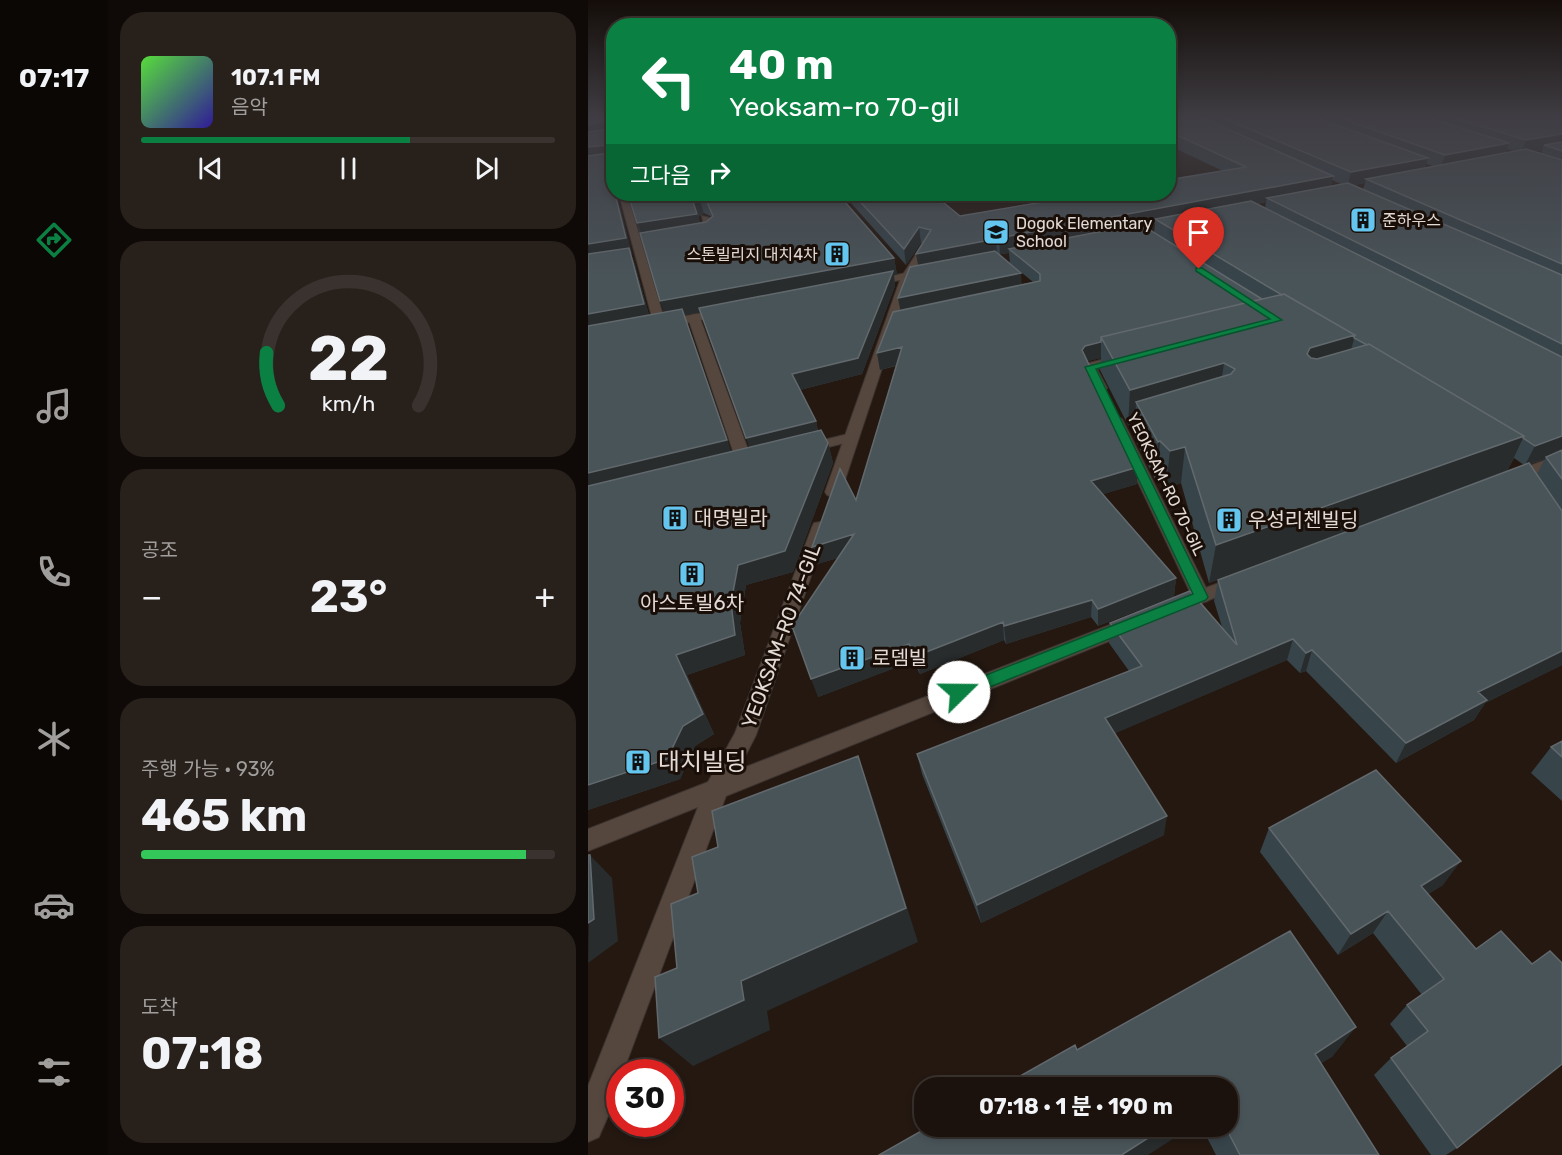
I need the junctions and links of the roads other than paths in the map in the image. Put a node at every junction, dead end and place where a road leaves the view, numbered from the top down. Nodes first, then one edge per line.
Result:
1 (626, 201) edge
2 (705, 218) edge
3 (690, 237) edge
4 (926, 247) edge
5 (941, 269) edge
6 (904, 272) junction
7 (862, 285) edge
8 (739, 309) edge
9 (693, 318) junction
10 (1134, 356) edge
11 (852, 438) junction
12 (788, 453) edge
13 (1562, 459) edge
14 (1504, 461) edge
15 (745, 463) edge
16 (1527, 478) junction
17 (1490, 486) edge
18 (1257, 575) edge
19 (1201, 597) junction
20 (717, 788) junction
21 (588, 840) edge
22 (588, 1126) edge

1 - 9 street
2 - 3 street
4 - 6 street, YEOKSAM-RO 74-GIL
5 - 6 street
6 - 7 street
6 - 11 street, YEOKSAM-RO 74-GIL
8 - 9 street
9 - 15 street
10 - 19 street, YEOKSAM-RO 70-GIL
11 - 12 street
11 - 20 street, YEOKSAM-RO 74-GIL
13 - 16 street
14 - 16 street
16 - 17 street
18 - 19 street
19 - 20 street
20 - 21 street
20 - 22 street, YEOKSAM-RO 74-GIL

